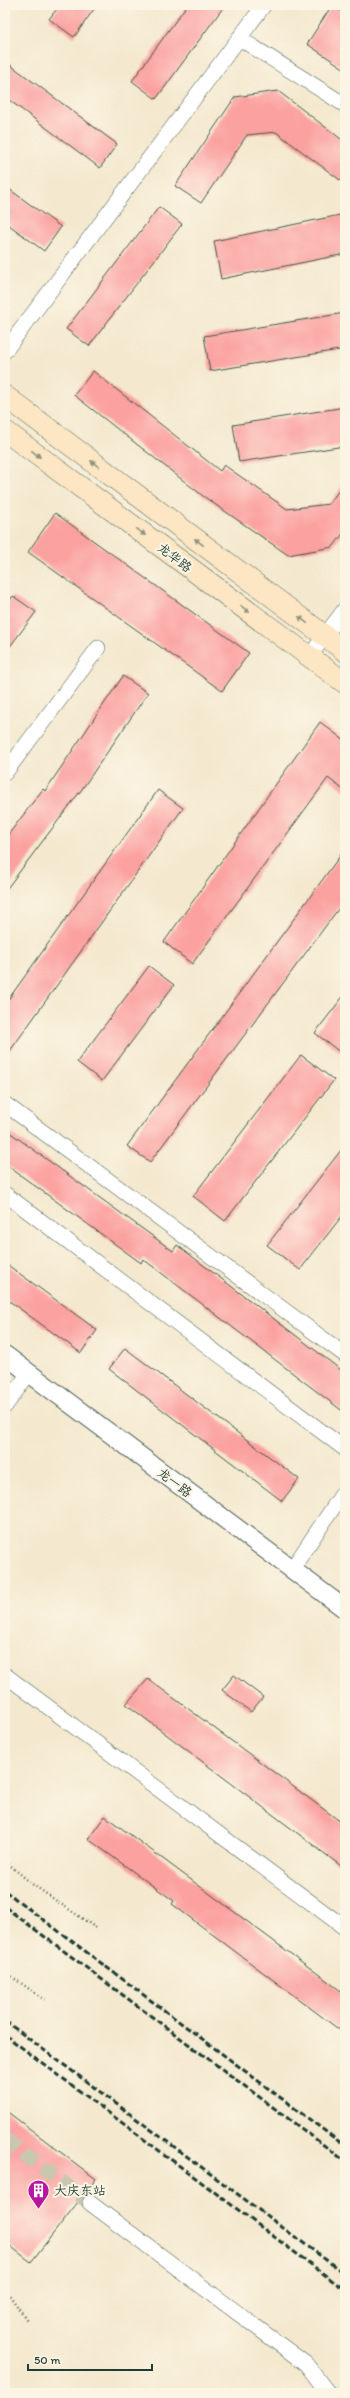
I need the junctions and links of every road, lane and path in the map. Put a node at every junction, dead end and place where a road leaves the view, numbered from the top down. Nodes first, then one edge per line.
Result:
1 (264, 5) edge
2 (239, 38) junction
3 (345, 105) edge
4 (5, 351) edge
5 (5, 396) edge
6 (5, 431) edge
7 (345, 609) edge
8 (325, 636) junction
9 (98, 648) dead end
10 (345, 652) edge
11 (309, 657) junction
12 (345, 683) edge
13 (5, 773) edge
14 (5, 1104) edge
15 (5, 1194) edge
16 (5, 1355) edge
17 (345, 1355) edge
18 (29, 1373) junction
19 (5, 1406) edge
20 (345, 1450) edge
21 (345, 1490) edge
22 (292, 1569) junction
23 (345, 1609) edge
24 (5, 1675) edge
25 (5, 1861) edge
26 (96, 1928) dead end
27 (345, 1928) edge
28 (5, 1972) edge
29 (45, 2000) dead end
30 (90, 2203) tunnel mouth
31 (5, 2289) edge
32 (27, 2320) dead end
33 (328, 2393) edge

1 - 2 street
2 - 3 street
2 - 4 street
8 -> 5 main road
6 -> 11 main road, 龙华路
7 - 8 street
8 - 10 main road
8 - 11 street
9 - 13 street
11 - 12 main road, 龙华路
14 - 17 street
15 - 20 street
16 - 18 street, 龙一路
18 - 19 street
18 - 22 street, 龙一路
21 - 22 street
22 - 23 street, 龙一路
24 - 27 street
25 - 26 path
28 - 29 path
30 - 33 street
31 - 32 path

